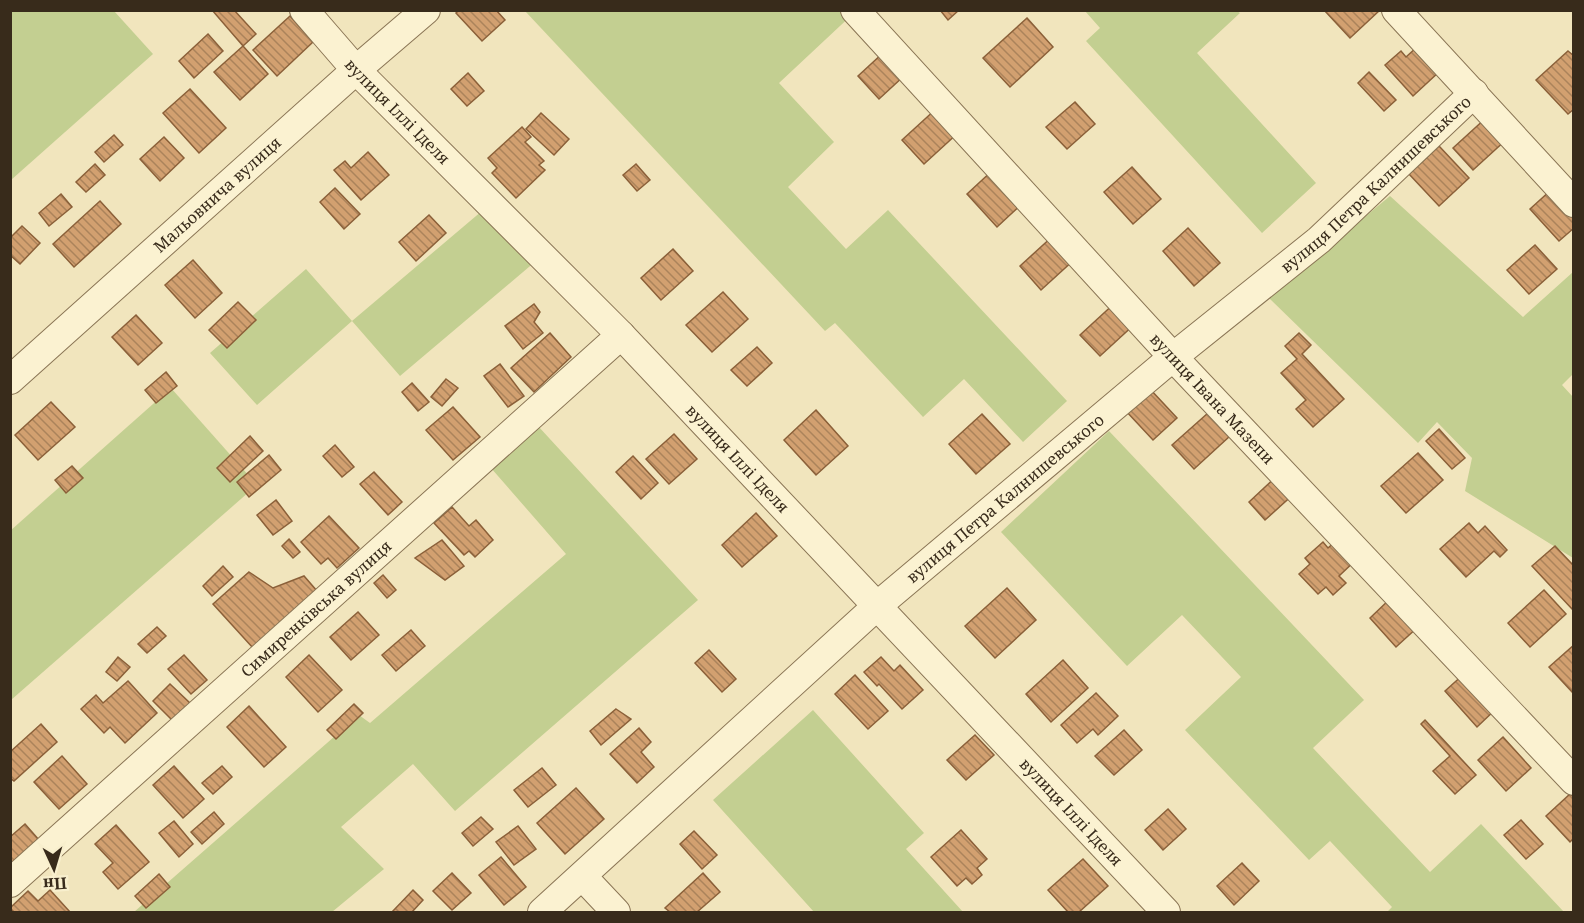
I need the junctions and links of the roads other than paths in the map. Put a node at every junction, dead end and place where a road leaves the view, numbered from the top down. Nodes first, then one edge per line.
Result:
1 (304, 10) edge
2 (426, 10) edge
3 (855, 10) edge
4 (1396, 10) edge
5 (356, 70) junction
6 (1474, 93) junction
7 (1574, 203) edge
8 (621, 335) junction
9 (1173, 357) junction
10 (10, 380) edge
11 (877, 606) junction
12 (1574, 781) edge
13 (583, 877) junction
14 (10, 883) edge
15 (542, 912) edge
16 (616, 912) edge
17 (1166, 912) edge

1 - 5 street, вулиця Іллі Іделя
2 - 5 street, Мальовнича вулиця
3 - 9 street, вулиця Івана Мазепи
4 - 6 street
5 - 8 street, вулиця Іллі Іделя
5 - 10 street, Мальовнича вулиця
6 - 7 street
6 - 9 street, вулиця Петра Калнишевського
8 - 11 street, вулиця Іллі Іделя
8 - 14 street, Симиренківська вулиця
9 - 11 street, вулиця Петра Калнишевського
9 - 12 street, вулиця Івана Мазепи
11 - 13 street, вулиця Петра Калнишевського
11 - 17 street, вулиця Іллі Іделя
13 - 15 street, вулиця Петра Калнишевського
13 - 16 street

